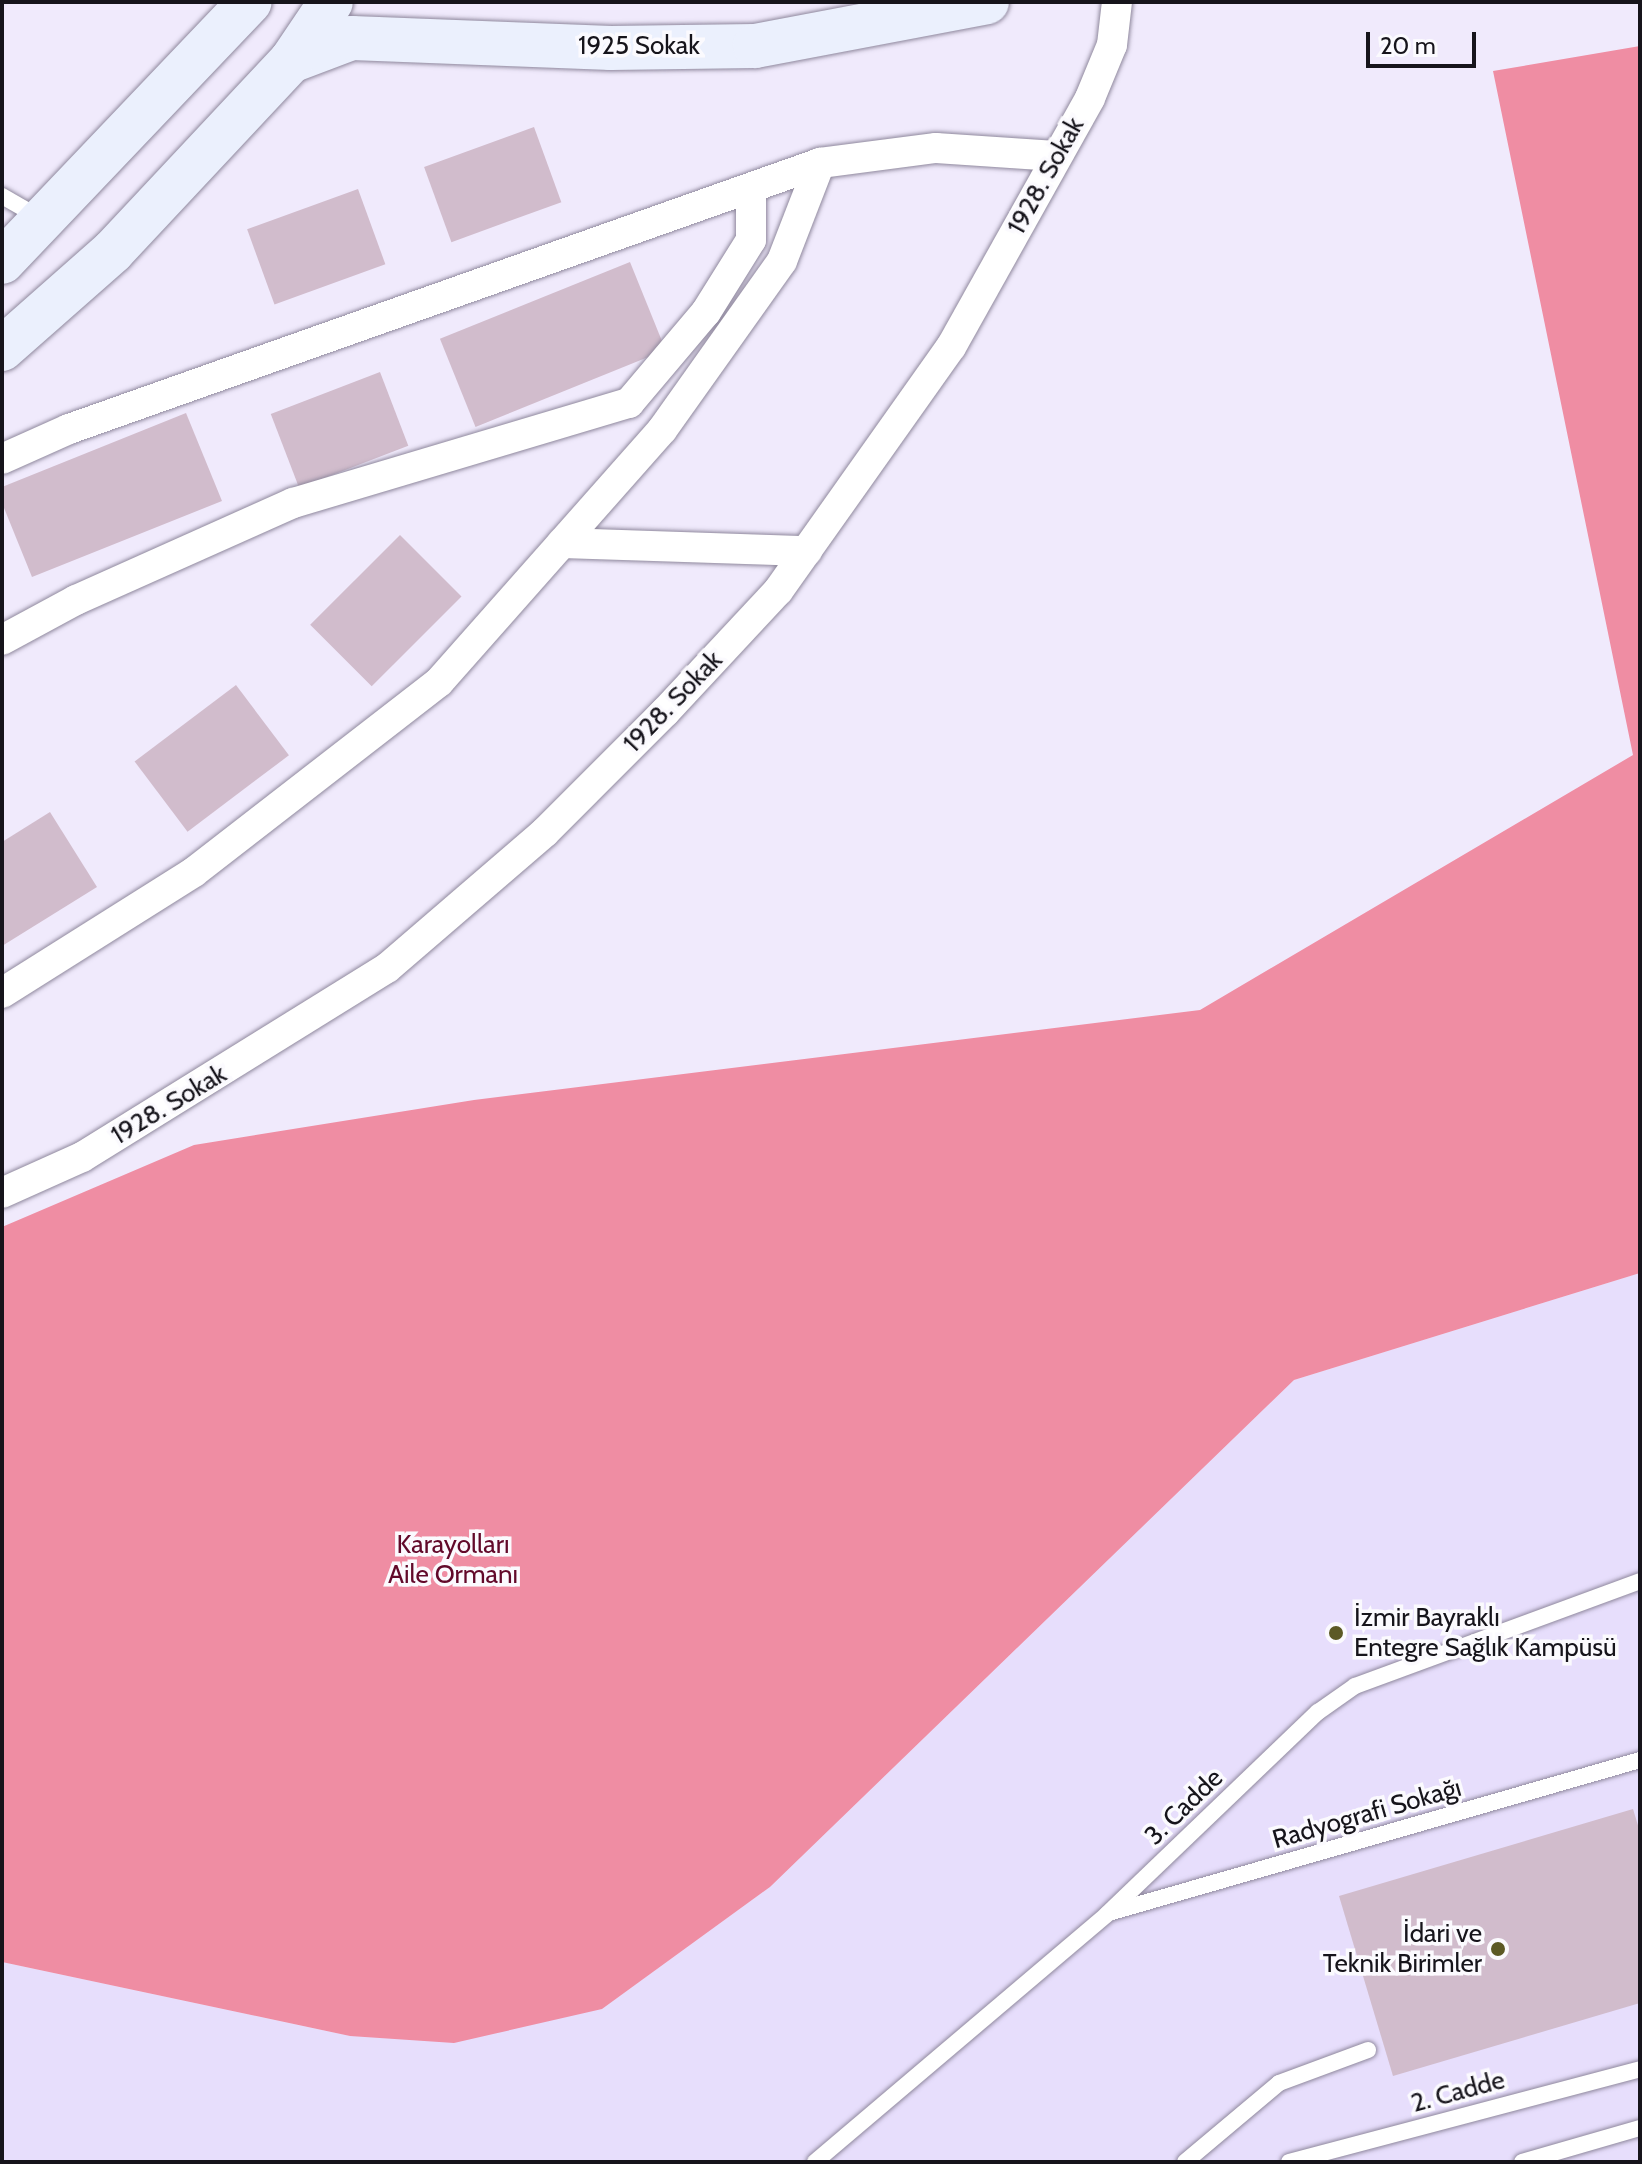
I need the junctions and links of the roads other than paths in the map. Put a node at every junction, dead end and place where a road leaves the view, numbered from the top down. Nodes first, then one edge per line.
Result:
1 (250, 2) edge
2 (331, 2) edge
3 (987, 2) edge
4 (1117, 2) edge
5 (291, 61) junction
6 (1056, 156) junction
7 (820, 163) junction
8 (751, 189) junction
9 (2, 196) edge
10 (43, 220) junction
11 (2, 262) edge
12 (2, 349) edge
13 (2, 459) edge
14 (562, 543) junction
15 (807, 551) junction
16 (2, 640) edge
17 (2, 993) edge
18 (2, 1193) edge
19 (1640, 1581) edge
20 (1640, 1760) edge
21 (1107, 1914) junction
22 (1368, 2050) dead end
23 (1640, 2069) edge
24 (1640, 2128) edge
25 (815, 2162) edge
26 (1185, 2162) edge
27 (1289, 2162) edge
28 (1522, 2162) edge

1 - 10 main road
2 - 5 main road, 1925 Sokak
3 - 5 main road, 1925 Sokak
4 - 6 street, 1928. Sokak
5 - 12 main road, 1925 Sokak
6 - 7 street
6 - 15 street, 1928. Sokak
7 - 8 street
7 - 14 street
8 - 13 street
8 - 16 street
9 - 10 lane
10 - 11 main road
14 - 15 street
14 - 17 street
15 - 18 street, 1928. Sokak
19 - 21 lane, 3. Cadde
20 - 21 lane, Radyografi Sokağı
21 - 25 lane, 3. Cadde
22 - 26 lane
23 - 27 lane, 2. Cadde
24 - 28 lane

